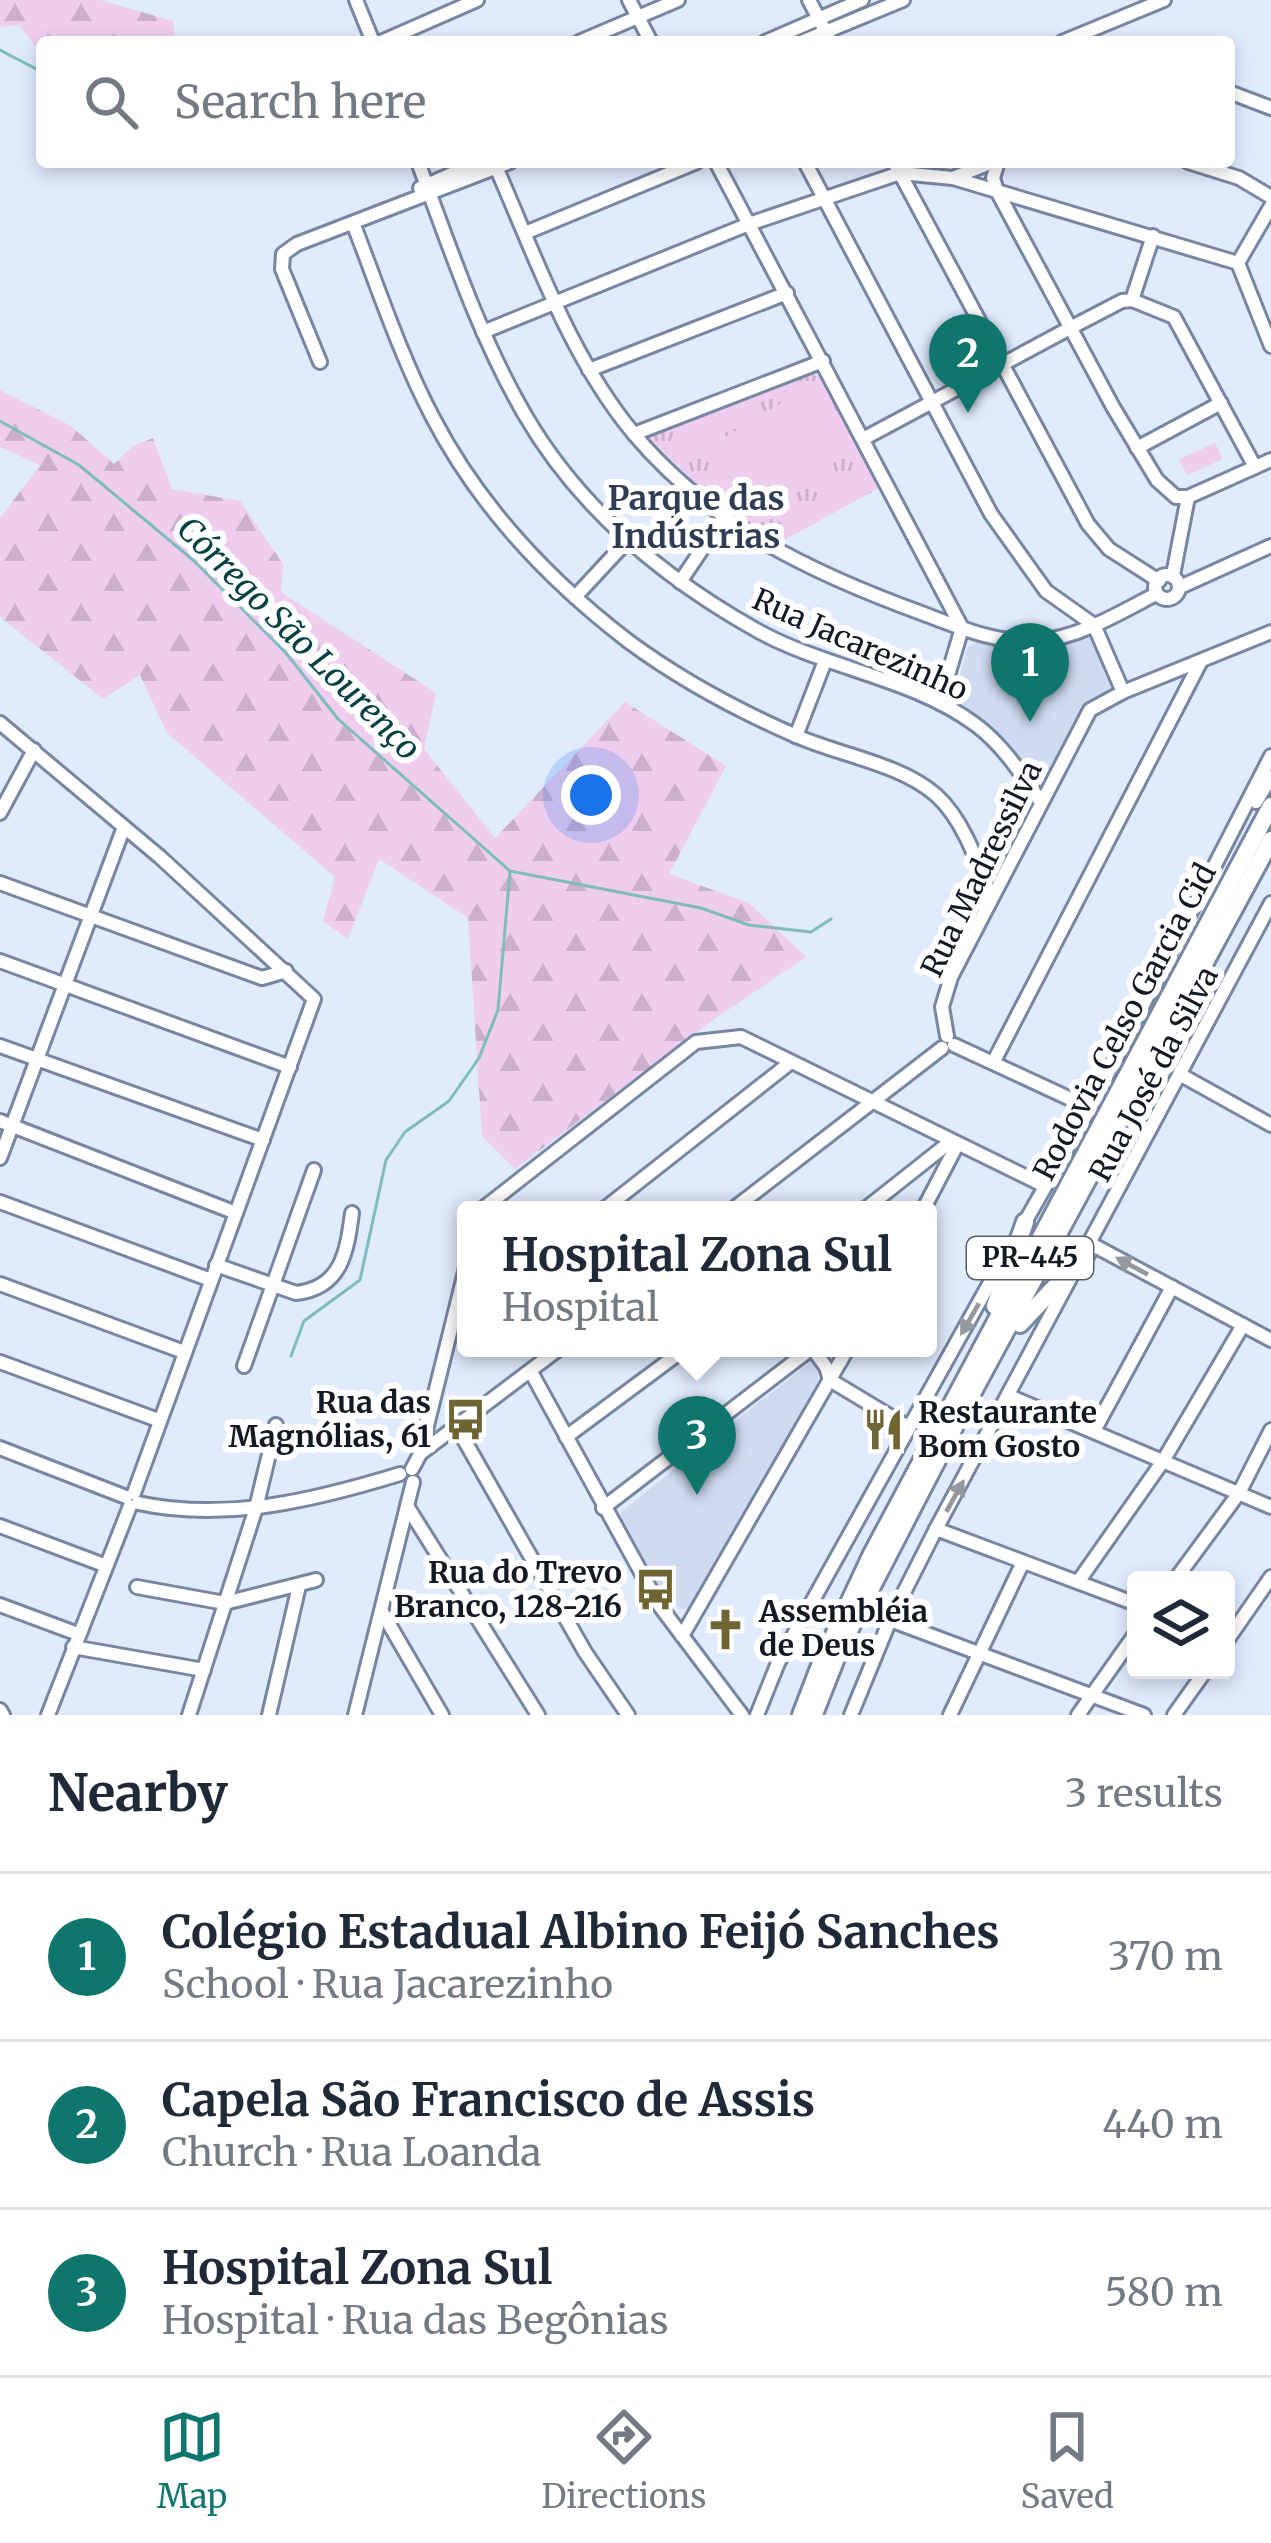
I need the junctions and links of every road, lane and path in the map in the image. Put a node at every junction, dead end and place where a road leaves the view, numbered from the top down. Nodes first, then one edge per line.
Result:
1 (356, 0) edge
2 (477, 0) edge
3 (629, 0) edge
4 (678, 0) edge
5 (809, 0) edge
6 (862, 0) edge
7 (903, 0) edge
8 (1164, 0) edge
9 (638, 17) junction
10 (825, 30) edge
11 (374, 36) edge
12 (391, 36) edge
13 (593, 36) edge
14 (648, 36) edge
15 (795, 36) edge
16 (1077, 36) edge
17 (1235, 94) edge
18 (1271, 108) edge
19 (420, 168) edge
20 (467, 168) edge
21 (494, 168) edge
22 (504, 168) edge
23 (682, 168) edge
24 (719, 168) edge
25 (809, 168) edge
26 (895, 168) edge
27 (898, 168) edge
28 (902, 168) edge
29 (980, 168) edge
30 (995, 168) edge
31 (1207, 168) edge
32 (953, 178) junction
33 (428, 189) junction
34 (998, 190) junction
35 (825, 200) junction
36 (1271, 202) edge
37 (353, 223) junction
38 (749, 224) junction
39 (525, 233) junction
40 (1153, 236) junction
41 (1238, 263) junction
42 (787, 293) junction
43 (554, 300) junction
44 (1132, 300) junction
45 (1072, 327) junction
46 (483, 332) junction
47 (1271, 346) edge
48 (823, 361) junction
49 (320, 362) dead end
50 (1000, 365) junction
51 (589, 370) junction
52 (932, 403) junction
53 (1221, 403) junction
54 (634, 434) junction
55 (863, 439) junction
56 (1137, 448) junction
57 (1271, 460) edge
58 (1256, 467) junction
59 (1189, 497) junction
60 (723, 518) junction
61 (628, 540) junction
62 (1271, 546) edge
63 (1176, 581) junction
64 (680, 582) junction
65 (1157, 587) junction
66 (575, 597) junction
67 (1094, 625) junction
68 (962, 628) junction
69 (1271, 632) edge
70 (1202, 660) junction
71 (825, 661) junction
72 (1123, 692) junction
73 (940, 702) junction
74 (0, 723) edge
75 (796, 736) junction
76 (34, 751) junction
77 (1271, 757) edge
78 (1271, 777) edge
79 (1041, 802) junction
80 (1257, 804) edge
81 (1, 808) edge
82 (124, 827) junction
83 (1271, 840) edge
84 (0, 883) edge
85 (991, 899) junction
86 (1271, 903) edge
87 (91, 914) junction
88 (0, 961) edge
89 (286, 971) junction
90 (65, 985) junction
91 (947, 1043) junction
92 (0, 1046) edge
93 (37, 1059) junction
94 (994, 1061) junction
95 (791, 1062) junction
96 (290, 1067) junction
97 (1180, 1075) junction
98 (872, 1102) junction
99 (1090, 1108) junction
100 (6, 1124) edge
101 (1271, 1125) edge
102 (263, 1140) junction
103 (954, 1143) junction
104 (0, 1158) edge
105 (314, 1170) dead end
106 (908, 1176) junction
107 (1045, 1186) junction
108 (492, 1201) edge
109 (614, 1201) edge
110 (744, 1201) edge
111 (876, 1201) edge
112 (924, 1201) edge
113 (927, 1201) edge
114 (0, 1202) edge
115 (236, 1213) junction
116 (352, 1213) dead end
117 (1025, 1222) junction
118 (1089, 1249) junction
119 (217, 1264) junction
120 (211, 1280) junction
121 (0, 1284) edge
122 (270, 1284) junction
123 (1172, 1287) junction
124 (457, 1305) edge
125 (1243, 1325) junction
126 (457, 1327) edge
127 (450, 1333) junction
128 (1271, 1340) edge
129 (184, 1352) junction
130 (549, 1357) edge
131 (674, 1357) edge
132 (800, 1357) edge
133 (819, 1357) edge
134 (843, 1357) edge
135 (0, 1362) edge
136 (244, 1366) dead end
137 (531, 1372) junction
138 (830, 1380) junction
139 (961, 1388) junction
140 (1009, 1396) junction
141 (963, 1410) junction
142 (158, 1420) junction
143 (276, 1425) dead end
144 (908, 1427) junction
145 (458, 1429) junction
146 (1271, 1430) edge
147 (1094, 1431) junction
148 (566, 1437) junction
149 (0, 1448) edge
150 (420, 1454) junction
151 (1163, 1461) junction
152 (408, 1475) junction
153 (1239, 1493) junction
154 (132, 1500) junction
155 (406, 1506) junction
156 (1271, 1507) edge
157 (256, 1508) junction
158 (603, 1508) junction
159 (0, 1526) edge
160 (936, 1529) junction
161 (1023, 1562) junction
162 (104, 1565) junction
163 (1182, 1571) edge
164 (1271, 1576) edge
165 (316, 1580) dead end
166 (1078, 1582) junction
167 (299, 1586) junction
168 (137, 1587) dead end
169 (1127, 1601) edge
170 (225, 1603) junction
171 (0, 1605) edge
172 (382, 1612) junction
173 (890, 1620) junction
174 (1235, 1629) edge
175 (682, 1636) junction
176 (76, 1641) junction
177 (1127, 1647) edge
178 (978, 1653) junction
179 (204, 1670) junction
180 (1200, 1679) edge
181 (1092, 1696) junction
182 (48, 1715) edge
183 (189, 1715) edge
184 (269, 1715) edge
185 (355, 1715) edge
186 (442, 1715) edge
187 (538, 1715) edge
188 (628, 1715) edge
189 (742, 1715) edge
190 (757, 1715) edge
191 (798, 1715) edge
192 (814, 1715) edge
193 (851, 1715) edge
194 (950, 1715) edge
195 (1078, 1715) edge
196 (1144, 1715) edge
197 (1174, 1715) edge

1 - 11 street
2 - 12 street
3 - 9 street
4 - 9 street
5 - 10 street
6 - 10 street
7 - 10 street
8 - 16 street
9 - 13 street
9 - 14 street
10 - 15 street
17 - 18 street
19 - 33 street, Rua Jacarezinho
20 - 33 street
21 - 33 street
22 - 39 street
23 - 39 street
24 - 38 street
25 - 35 street
26 - 35 street
27 - 50 street
28 - 32 street
29 - 32 street
30 - 34 street
31 - 36 street
32 - 34 street
33 - 37 street
33 - 46 street, Rua Jacarezinho
34 - 40 street
34 - 45 street
35 - 38 street
35 - 52 street
36 - 41 street
37 - 49 street
37 - 66 street
38 - 42 street
38 - 43 street
39 - 43 street
40 - 41 street
40 - 44 street
41 - 47 street
42 - 48 street
42 - 51 street
43 - 46 street
43 - 51 street
44 - 45 street
44 - 53 street
45 - 50 street
45 - 56 street
46 - 61 street, Rua Jacarezinho
48 - 54 street
48 - 55 street
50 - 52 street
50 - 65 street
51 - 54 street
52 - 55 street
52 - 67 street
53 - 56 street
53 - 58 street
54 - 60 street
55 - 68 street
56 - 59 street
57 - 58 street
58 - 59 street
59 - 63 street
60 - 64 street
60 - 68 street
61 - 64 street, Rua Jacarezinho
61 - 66 street
62 - 63 street
63 - 65 street
64 - 71 street, Rua Jacarezinho
65 - 67 street
66 - 75 street
67 - 68 street
67 - 72 street
68 - 73 street
69 - 70 street, Rua Madressilva
70 - 72 street, Rua Madressilva
70 - 94 street
71 - 73 street, Rua Jacarezinho
71 - 75 street
72 - 79 street, Rua Madressilva
73 - 79 street, Rua Jacarezinho
74 - 76 street
75 - 85 street
76 - 81 street
76 - 82 street
77 - 80 street
78 - 80 street, Rodovia Celso Garcia Cid / PR-445
79 - 85 street, Rua Madressilva
80 - 99 street
80 - 139 highway, Rodovia Celso Garcia Cid / PR-445
82 - 87 street
82 - 89 street
83 - 141 highway, Rodovia Celso Garcia Cid / PR-445
84 - 87 street
85 - 91 street, Rua Madressilva
86 - 97 street, Rua José da Silva
87 - 89 street
87 - 90 street
88 - 90 street
89 - 96 street
90 - 93 street
90 - 96 street
91 - 94 street
91 - 98 street
92 - 93 street
93 - 100 street
93 - 102 street
94 - 99 street
95 - 98 street
95 - 108 street
95 - 109 street
96 - 102 street
97 - 101 street
97 - 118 street, Rua José da Silva
98 - 103 street
98 - 110 street
99 - 107 street
100 - 104 street
100 - 115 street
102 - 115 street
103 - 106 street
103 - 107 street
103 - 113 street
105 - 122 street
106 - 111 street
106 - 112 street
107 - 117 street
114 - 120 street
115 - 119 street
116 - 122 street
117 - 139 highway
117 -> 144 street
123 -> 118 street
118 - 140 street, Rua José da Silva
118 - 141 highway
119 - 120 street
119 - 122 street
120 - 129 street
121 - 129 street
122 - 136 street
123 - 125 street
123 - 147 street
124 - 127 street
125 - 128 street
125 - 151 street
126 - 127 street
127 - 150 street
129 - 142 street
130 - 137 street
131 - 148 street
132 - 158 street
133 - 138 street
134 - 138 street
135 - 142 street
137 - 145 street
137 - 148 street
138 - 144 street
138 - 175 street
139 - 191 highway, Rodovia Celso Garcia Cid / PR-445
140 - 147 street
160 -> 140 street, Rua José da Silva
141 - 192 highway, Rodovia Celso Garcia Cid / PR-445
142 - 154 street
143 - 157 street
144 - 190 street
145 - 150 street
145 - 188 street
146 - 153 street
147 - 151 street
148 - 158 street
149 - 154 street
150 - 152 street
151 - 153 street
151 - 166 street
152 - 155 street
152 - 157 street
153 - 156 street
153 - 163 street
154 - 157 street
154 - 162 street
155 - 172 street
155 - 187 street
157 - 170 street
158 - 175 street
159 - 162 street
160 - 161 street
160 - 173 street, Rua José da Silva
161 - 166 street
161 - 178 street
162 - 176 street
164 - 174 street
165 - 167 street
166 - 169 street
167 - 170 street
167 - 184 street
168 - 170 street
170 - 179 street
171 - 176 street
172 - 185 street
172 - 186 street
173 - 178 street
173 - 193 street, Rua José da Silva
175 - 189 street
176 - 179 street
176 - 182 street
177 - 181 street
178 - 181 street
178 - 194 street
179 - 183 street
180 - 197 street
181 - 195 street
181 - 196 street

